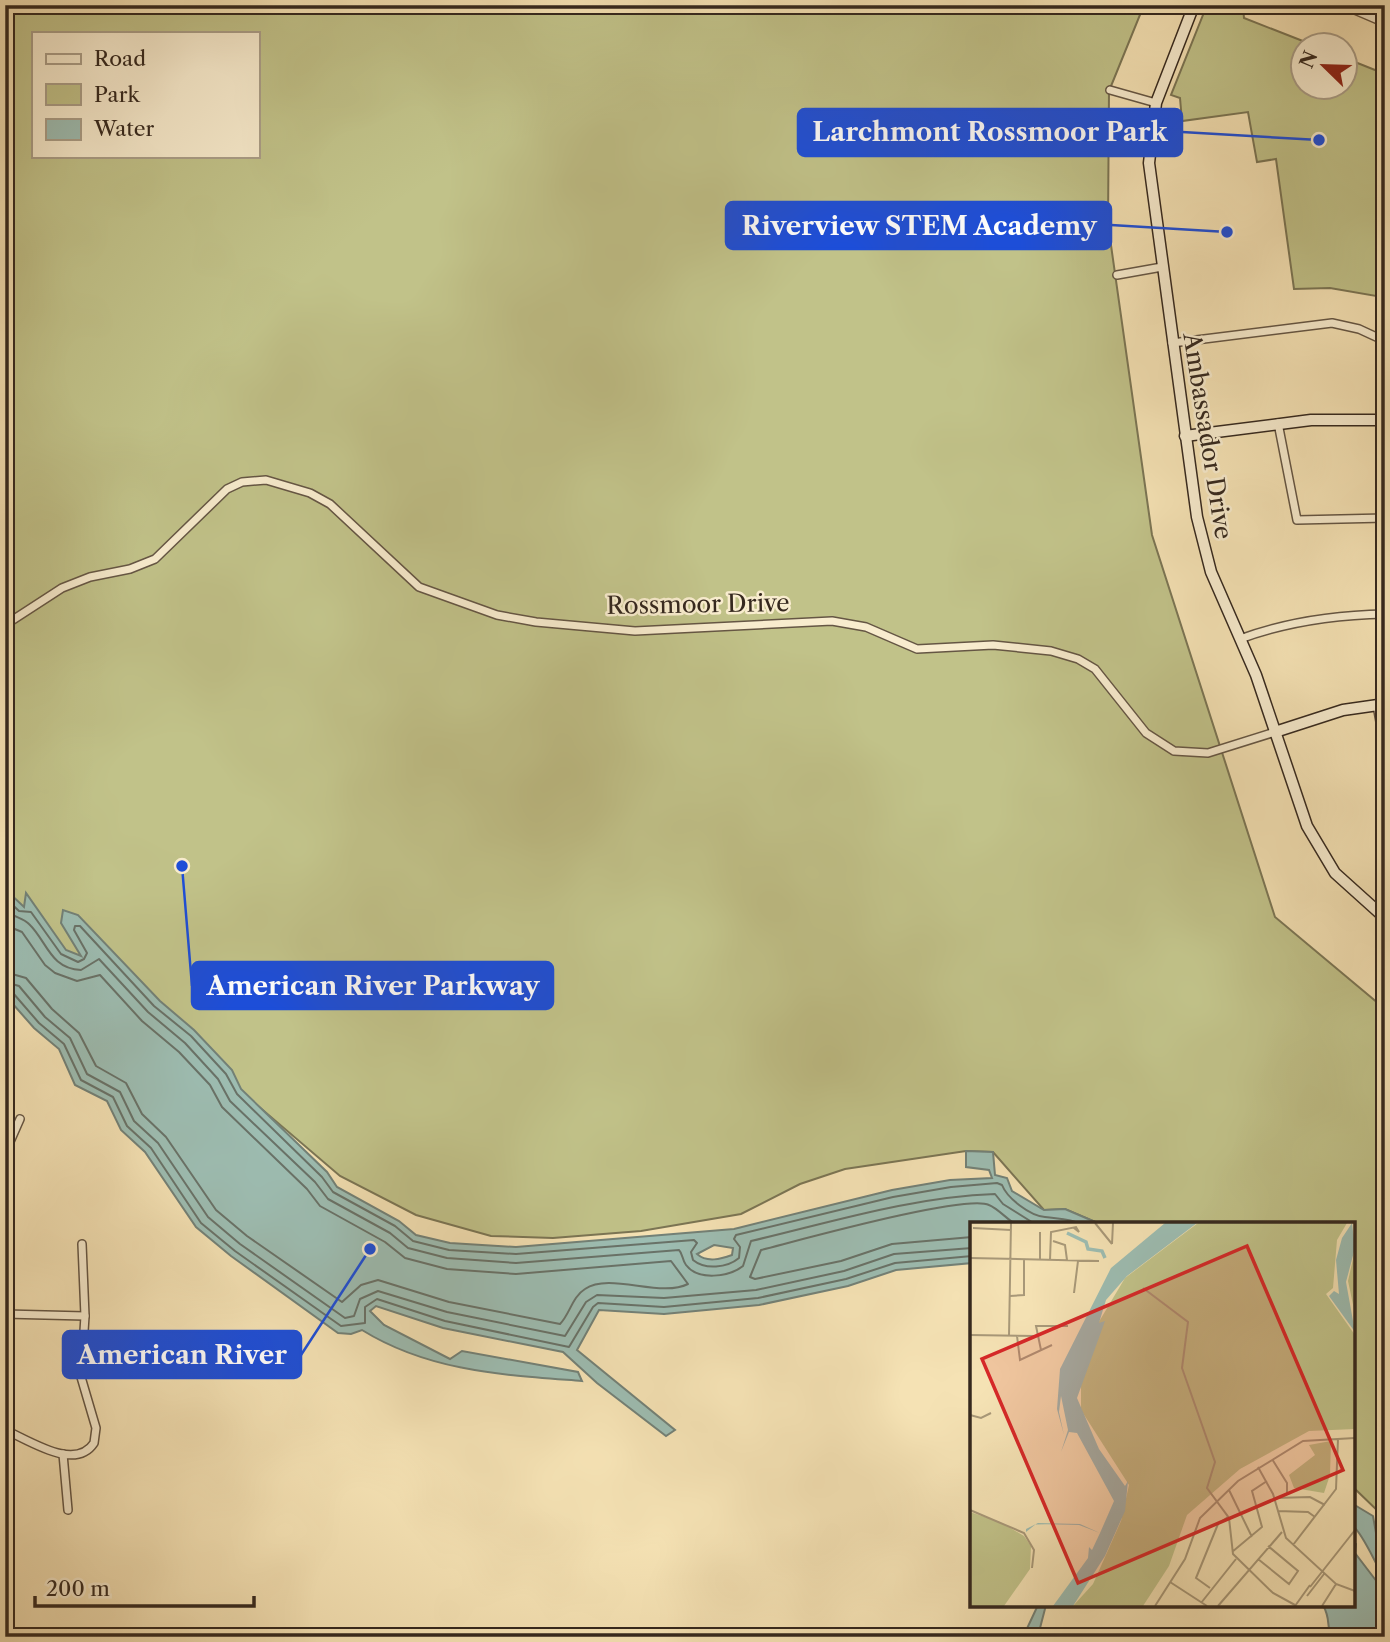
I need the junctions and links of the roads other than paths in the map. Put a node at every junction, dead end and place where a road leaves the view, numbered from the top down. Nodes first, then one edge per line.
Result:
1 (1194, 5) edge
2 (1343, 5) edge
3 (1385, 23) edge
4 (1110, 90) dead end
5 (1156, 103) junction
6 (1161, 267) junction
7 (1117, 275) dead end
8 (1385, 341) edge
9 (1172, 343) junction
10 (1385, 396) edge
11 (1383, 420) edge
12 (1278, 424) junction
13 (1185, 436) junction
14 (1385, 519) edge
15 (1385, 614) edge
16 (5, 625) edge
17 (1240, 639) junction
18 (1381, 705) edge
19 (1275, 732) junction
20 (1385, 749) edge
21 (1385, 918) edge
22 (20, 1119) dead end
23 (5, 1153) edge
24 (82, 1244) dead end
25 (5, 1314) edge
26 (85, 1316) junction
27 (5, 1430) edge
28 (63, 1454) junction
29 (68, 1510) dead end

1 - 5 street, Ambassador Drive
2 - 3 street
4 - 5 street
5 - 6 street, Ambassador Drive
6 - 7 street
6 - 9 street, Ambassador Drive
8 - 9 street
9 - 13 street, Ambassador Drive
10 - 11 street
11 - 12 street
12 - 13 street
12 - 14 street
13 - 17 street, Ambassador Drive
15 - 17 street
16 - 19 street, Rossmoor Drive
17 - 19 street, Ambassador Drive
18 - 19 street, Rossmoor Drive
18 - 20 street
19 - 21 street, Ambassador Drive
22 - 23 street
24 - 26 street
25 - 26 street
26 - 28 street
27 - 28 street
28 - 29 street

